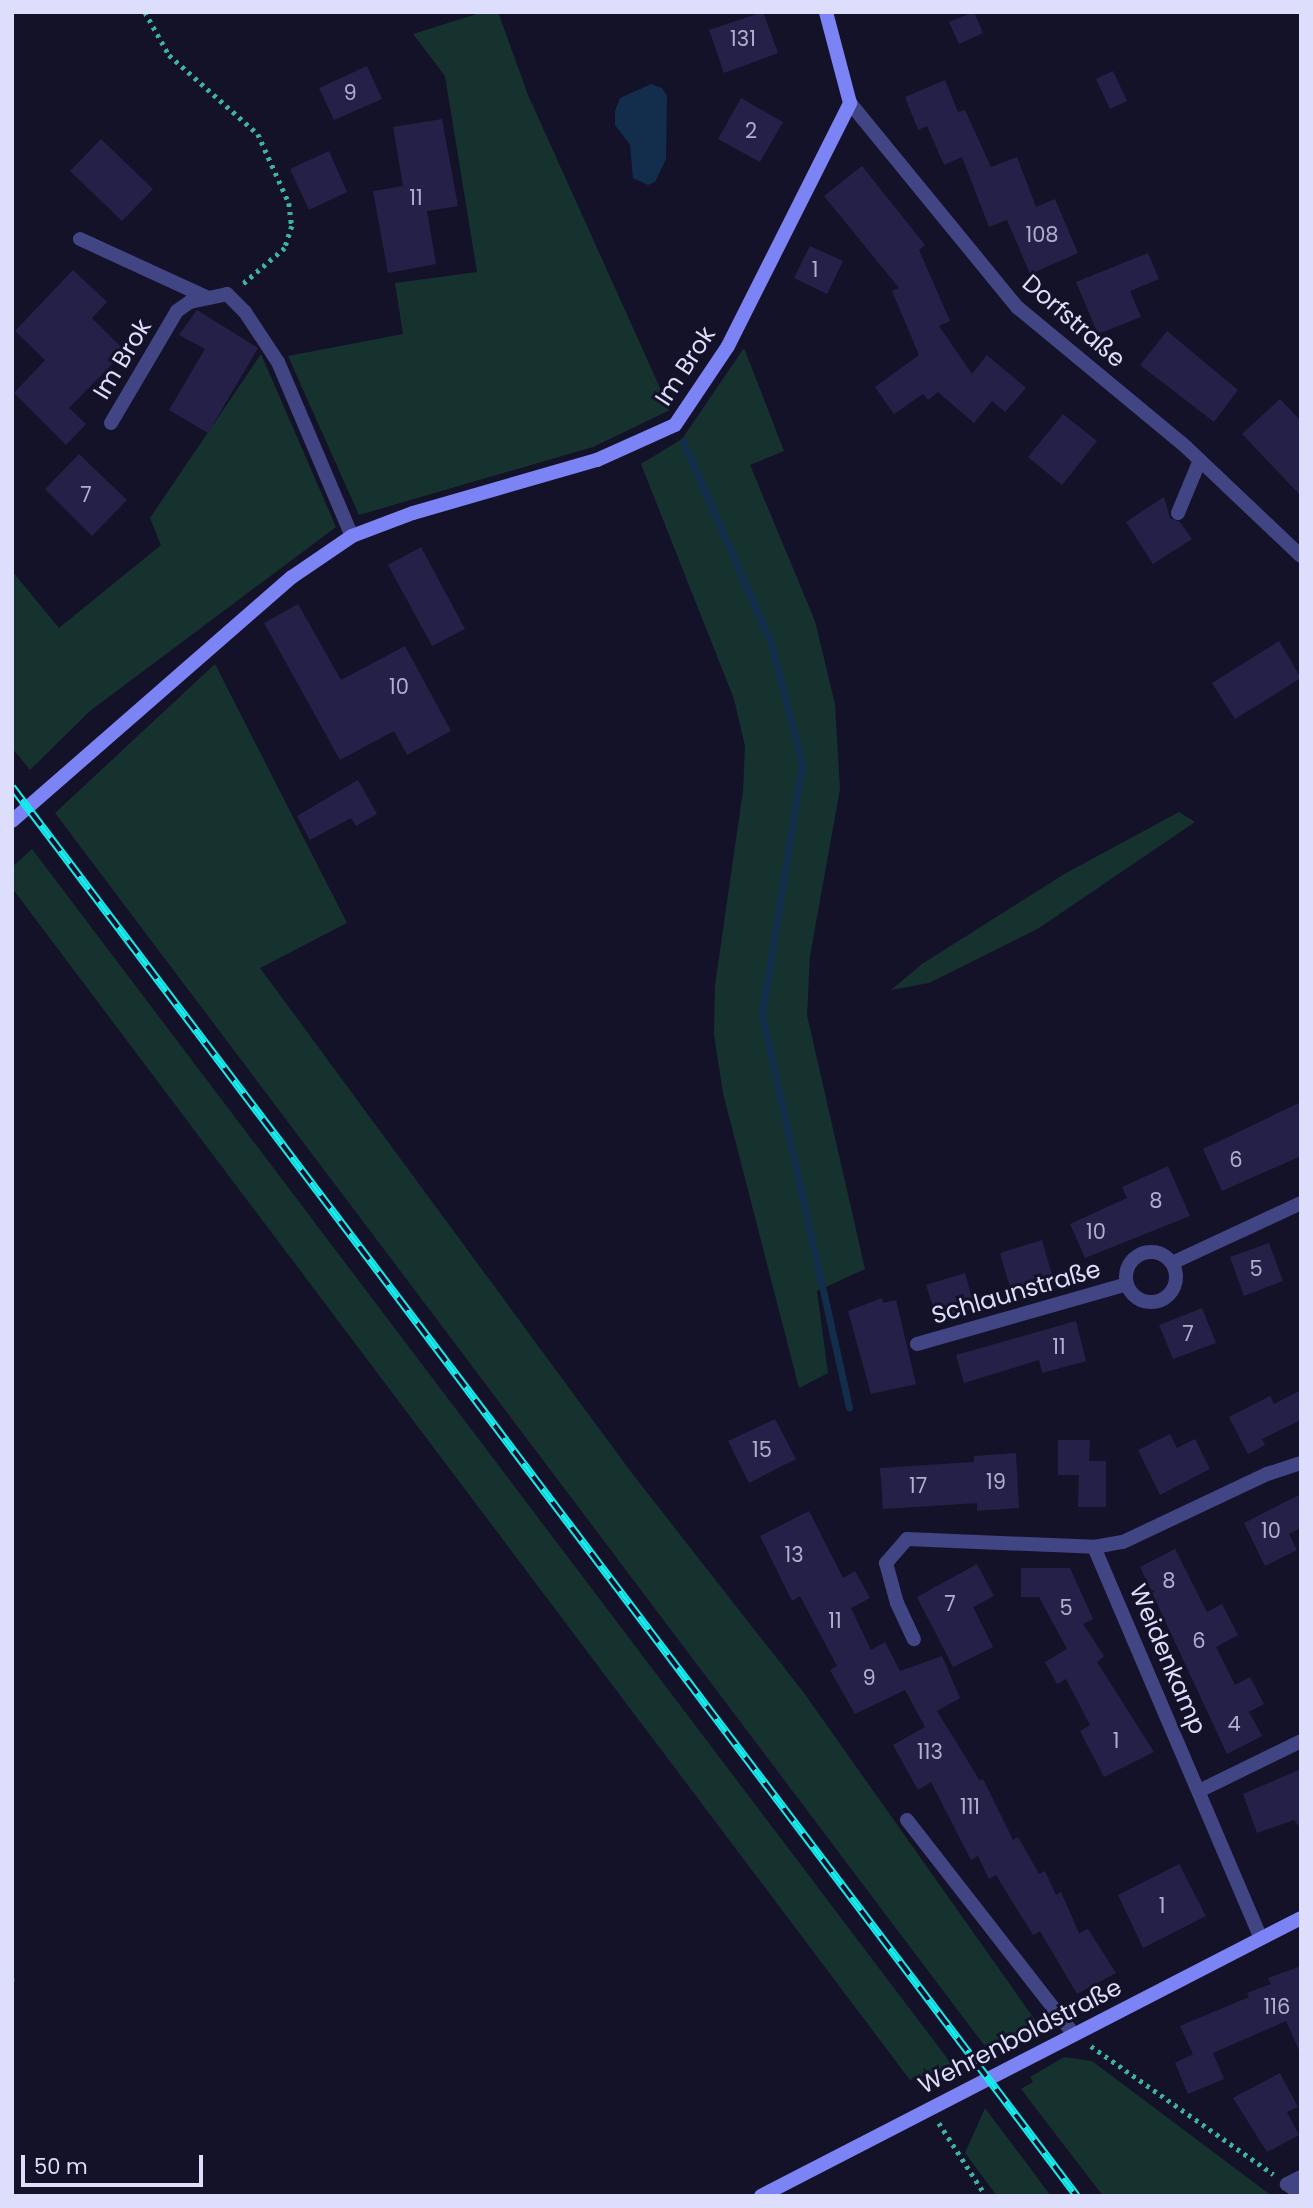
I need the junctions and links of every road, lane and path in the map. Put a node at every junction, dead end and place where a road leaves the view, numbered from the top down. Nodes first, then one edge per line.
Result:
1 (145, 12) edge
2 (826, 12) edge
3 (850, 103) junction
4 (80, 239) dead end
5 (227, 294) junction
6 (208, 298) junction
7 (111, 423) dead end
8 (1200, 460) junction
9 (1178, 513) dead end
10 (352, 536) junction
11 (1301, 556) edge
12 (12, 821) edge
13 (1301, 1203) edge
14 (1172, 1263) junction
15 (1127, 1284) junction
16 (917, 1344) dead end
17 (1301, 1463) edge
18 (1094, 1547) junction
19 (914, 1639) dead end
20 (1301, 1741) edge
21 (1200, 1790) junction
22 (907, 1820) dead end
23 (1301, 1918) edge
24 (1261, 1938) junction
25 (1073, 2033) junction
26 (929, 2108) junction
27 (1294, 2180) edge
28 (1301, 2194) edge
29 (761, 2196) edge
30 (986, 2196) edge

1 - 5 path
2 - 3 street, Dorfstraße
3 - 8 street, Dorfstraße
3 - 10 street, Im Brok
4 - 6 street
5 - 6 street, Im Brok
5 - 10 street
6 - 7 street, Im Brok
8 - 9 street
8 - 11 street, Dorfstraße
10 - 12 street, Im Brok
13 - 14 street
14 - 15 street, Schlaunstraße
14 - 15 street, Schlaunstraße
15 - 16 street, Schlaunstraße
17 - 18 street
18 - 19 street
18 - 21 street, Weidenkamp
20 - 21 street
21 - 24 street, Weidenkamp
22 - 25 street
23 - 24 street, Wehrenboldstraße
24 - 25 street, Wehrenboldstraße
25 - 26 street, Wehrenboldstraße
25 - 27 path
26 - 29 street, Wehrenboldstraße
26 - 30 path
27 - 28 street

